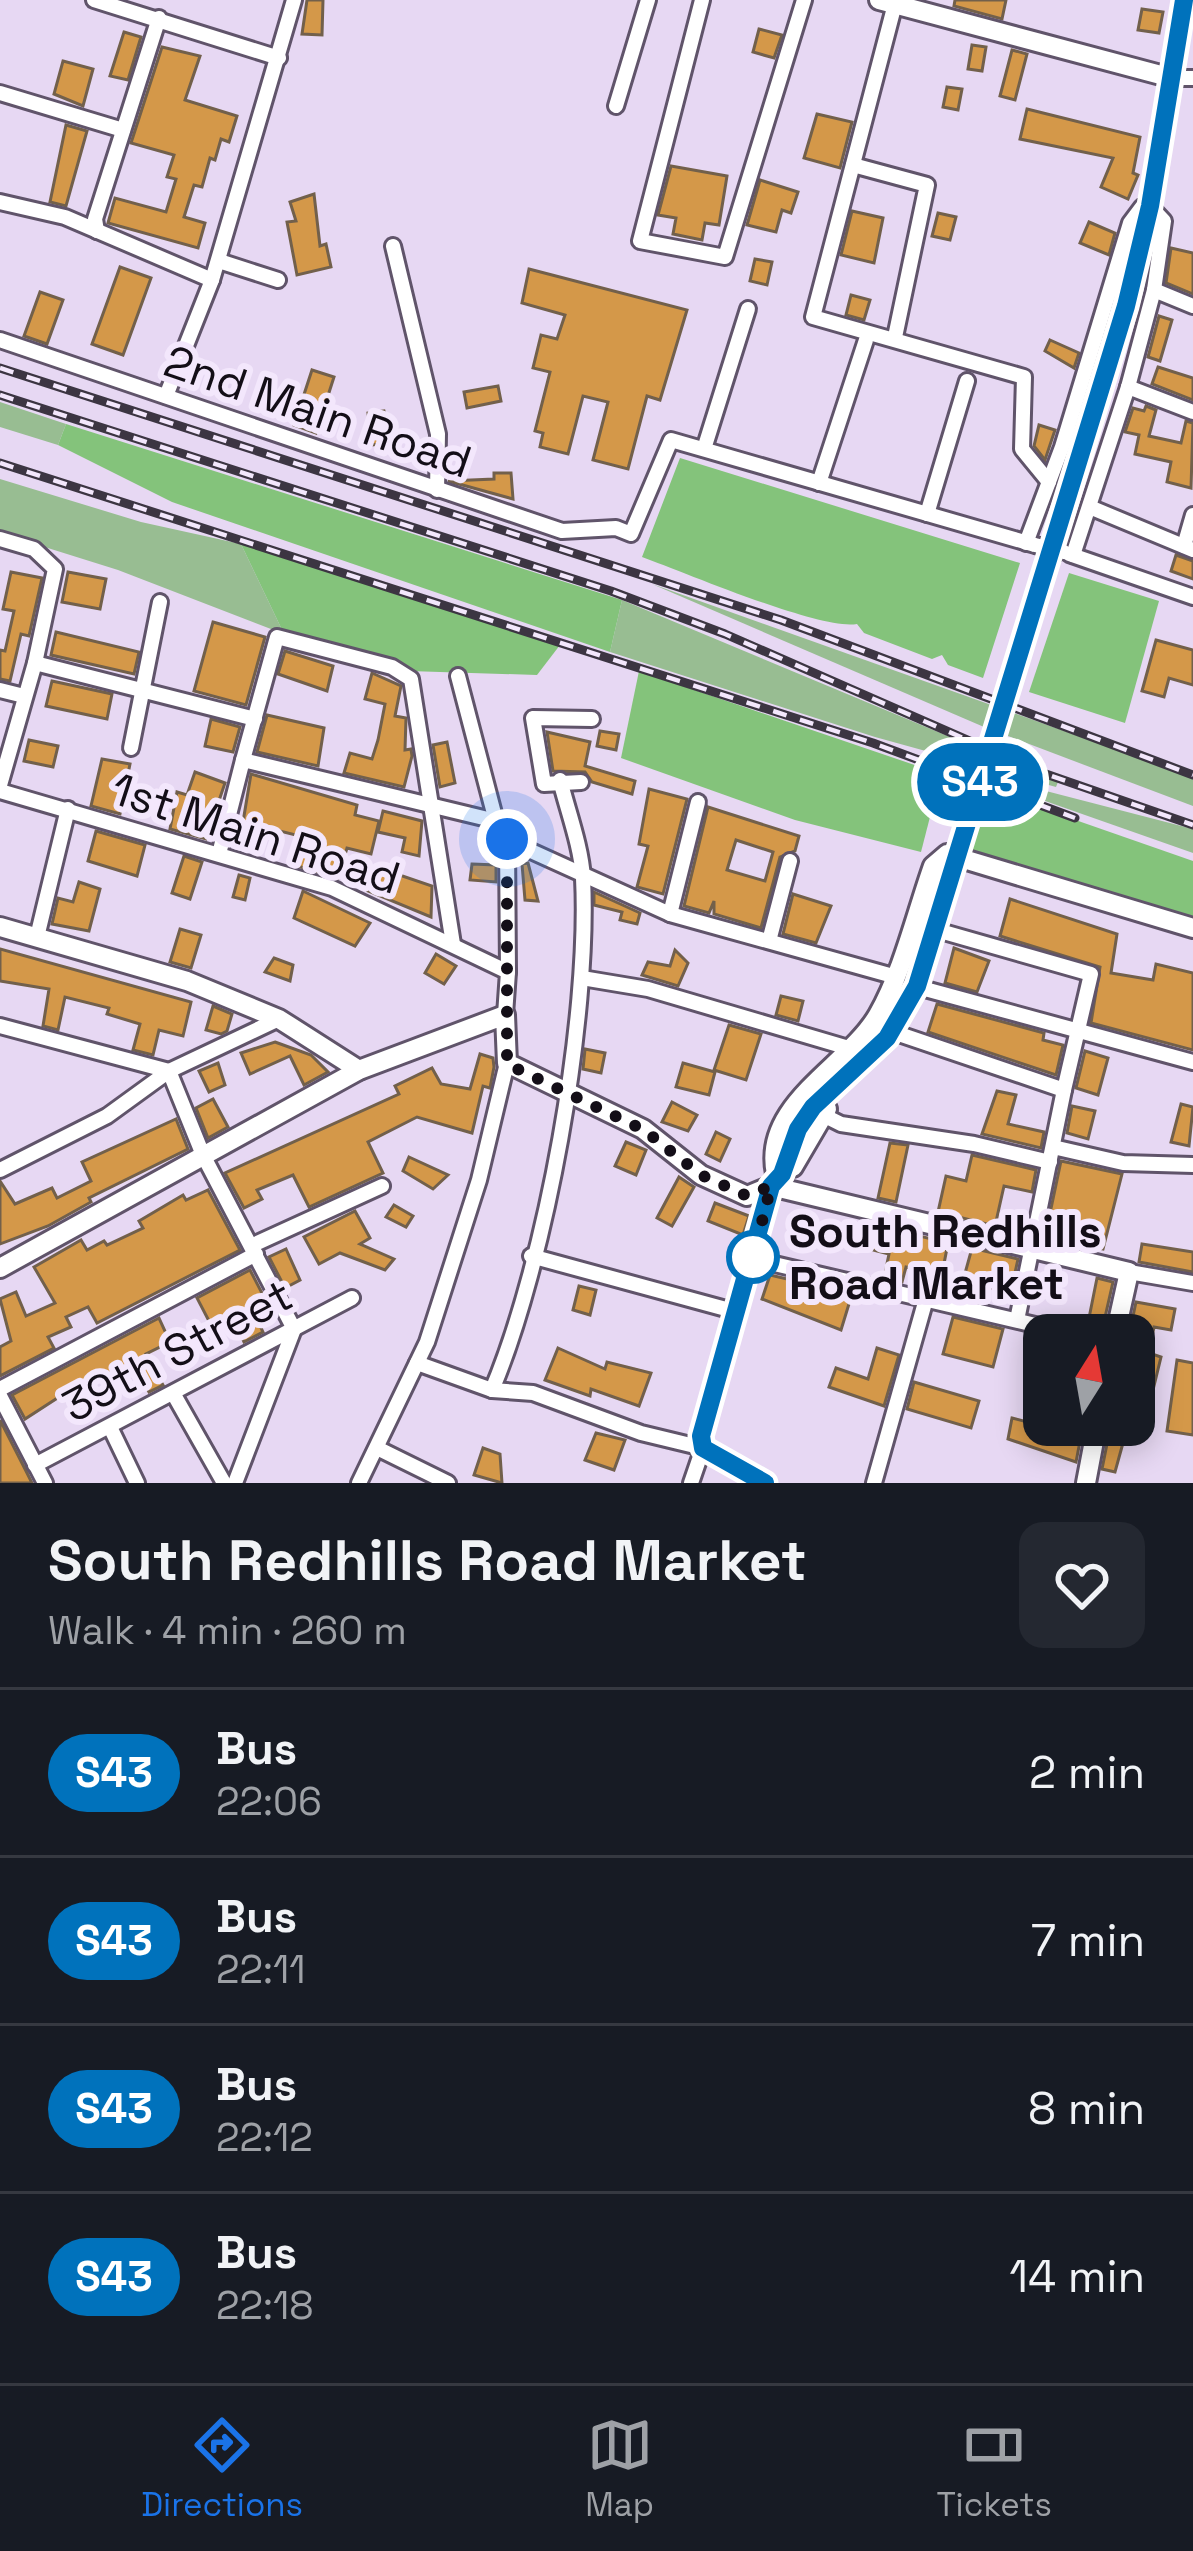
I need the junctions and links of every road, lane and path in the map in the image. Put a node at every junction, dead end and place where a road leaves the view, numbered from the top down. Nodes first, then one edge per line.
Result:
1 (94, 0) edge
2 (294, 0) edge
3 (648, 0) edge
4 (701, 0) edge
5 (803, 0) edge
6 (960, 0) edge
7 (1184, 0) edge
8 (890, 1) edge
9 (159, 18) junction
10 (957, 21) junction
11 (279, 58) junction
12 (1172, 78) junction
13 (1193, 78) edge
14 (0, 93) edge
15 (616, 106) dead end
16 (122, 130) junction
17 (853, 165) junction
18 (0, 202) edge
19 (1150, 206) junction
20 (97, 231) junction
21 (393, 246) dead end
22 (219, 261) junction
23 (212, 280) junction
24 (278, 280) dead end
25 (1154, 290) junction
26 (1193, 306) edge
27 (748, 310) dead end
28 (896, 337) junction
29 (0, 340) edge
30 (866, 340) dead end
31 (967, 381) dead end
32 (1128, 387) junction
33 (166, 396) junction
34 (1193, 412) edge
35 (704, 449) junction
36 (1049, 482) junction
37 (819, 483) junction
38 (437, 490) junction
39 (1092, 508) junction
40 (927, 514) junction
41 (1193, 515) edge
42 (0, 539) edge
43 (1050, 548) junction
44 (1188, 548) edge
45 (1193, 597) edge
46 (160, 602) dead end
47 (35, 663) junction
48 (458, 676) dead end
49 (143, 689) junction
50 (0, 690) edge
51 (24, 696) junction
52 (592, 718) dead end
53 (255, 719) junction
54 (131, 748) dead end
55 (243, 760) junction
56 (560, 780) junction
57 (581, 782) dead end
58 (0, 788) edge
59 (698, 802) dead end
60 (428, 805) junction
61 (68, 809) junction
62 (496, 821) junction
63 (507, 839) junction
64 (219, 854) junction
65 (966, 860) junction
66 (790, 861) dead end
67 (583, 874) junction
68 (949, 880) tunnel mouth
69 (670, 914) junction
70 (0, 927) edge
71 (1193, 928) edge
72 (946, 933) junction
73 (37, 937) junction
74 (769, 941) junction
75 (453, 944) junction
76 (508, 972) junction
77 (893, 976) junction
78 (582, 978) junction
79 (926, 989) junction
80 (505, 1015) junction
81 (279, 1019) junction
82 (0, 1026) edge
83 (1079, 1032) junction
84 (902, 1035) junction
85 (852, 1049) junction
86 (1193, 1063) edge
87 (507, 1064) junction
88 (359, 1070) junction
89 (169, 1071) junction
90 (1064, 1090) junction
91 (564, 1094) junction
92 (821, 1114) junction
93 (1051, 1154) junction
94 (203, 1155) junction
95 (1193, 1165) edge
96 (0, 1170) edge
97 (777, 1179) junction
98 (382, 1186) dead end
99 (255, 1250) junction
100 (1031, 1252) junction
101 (531, 1256) junction
102 (753, 1258) junction
103 (0, 1268) edge
104 (1129, 1272) junction
105 (1193, 1283) edge
106 (352, 1298) dead end
107 (926, 1299) junction
108 (737, 1312) junction
109 (1119, 1314) edge
110 (1017, 1320) junction
111 (1023, 1321) edge
112 (293, 1329) junction
113 (417, 1363) junction
114 (491, 1390) junction
115 (0, 1392) edge
116 (173, 1393) junction
117 (110, 1427) junction
118 (1093, 1446) edge
119 (377, 1448) junction
120 (703, 1448) junction
121 (35, 1465) junction
122 (45, 1483) edge
123 (137, 1483) edge
124 (224, 1483) edge
125 (235, 1483) edge
126 (358, 1483) edge
127 (448, 1483) edge
128 (691, 1483) edge
129 (765, 1483) edge
130 (874, 1483) edge
131 (1086, 1483) edge

1 - 9 street
2 - 11 street
3 - 15 street
4 - 5 street
6 - 10 street
7 - 12 street
8 - 10 street
8 - 17 street
9 - 11 street
9 - 16 street
10 - 12 street
11 - 22 street
12 - 13 street
12 - 19 street
14 - 16 street
16 - 20 street
17 - 28 street
17 - 28 street
18 - 20 street
19 - 25 street
19 - 36 street
19 - 43 street
20 - 23 street
21 - 38 street
22 - 23 street
22 - 24 street
23 - 33 street
25 - 26 street
25 - 32 street
27 - 35 street
28 - 36 street
29 - 33 street, 2nd Main Road
30 - 37 street
31 - 40 street
32 - 34 street
32 - 39 street
33 - 38 street, 2nd Main Road
35 - 37 street
35 - 38 street, 2nd Main Road
36 - 43 street
37 - 40 street
39 - 43 street
39 - 44 street
40 - 43 street
41 - 44 street
42 - 47 street
43 - 45 street
46 - 49 street
47 - 49 street
47 - 51 street
48 - 62 street
49 - 53 street
49 - 54 street
50 - 51 street
51 - 58 street
52 - 56 street
53 - 55 street
53 - 60 street
55 - 60 street
55 - 64 street
56 - 57 street
56 - 67 street
58 - 61 street, 1st Main Road
59 - 69 street
60 - 62 street
60 - 75 street
61 - 64 street, 1st Main Road
61 - 73 street
62 - 63 street
63 - 67 street
63 - 76 street
64 - 75 street, 1st Main Road
65 - 71 street
65 - 72 street
65 - 77 street
66 - 74 street
67 - 69 street
67 - 78 street
68 - 97 street
69 - 74 street
70 - 73 street
72 - 79 street
72 - 83 street
73 - 81 street
74 - 77 street
75 - 76 street, 1st Main Road
76 - 80 street
77 - 85 street
78 - 85 street
78 - 91 street
79 - 83 street
79 - 84 street
80 - 87 street
80 - 88 street
81 - 88 street
81 - 89 street
82 - 89 street
83 - 86 street
83 - 90 street
84 - 90 street
84 - 92 street
85 - 97 street
87 - 91 street
87 - 113 street
88 - 94 street
89 - 94 street
89 - 96 street
90 - 93 street
91 - 97 street
91 - 101 street
92 - 93 street
92 - 97 street
93 - 95 street
93 - 100 street
94 - 99 street
94 - 103 street
97 - 100 street
97 - 102 street
98 - 99 street
99 - 112 street
99 - 115 street
100 - 104 street
100 - 110 street
101 - 108 street
101 - 114 street
102 - 107 street
102 - 108 street
104 - 105 street
104 - 109 street
106 - 112 street, 39th Street
107 - 110 street
107 - 130 street
108 - 120 street
110 - 111 street
112 - 116 street, 39th Street
112 - 125 street
113 - 114 street
113 - 119 street
114 - 120 street
115 - 121 street
116 - 117 street, 39th Street
116 - 124 street
117 - 121 street, 39th Street
117 - 123 street
118 - 131 street
119 - 126 street
119 - 127 street
120 - 128 street
120 - 129 street
121 - 122 street

